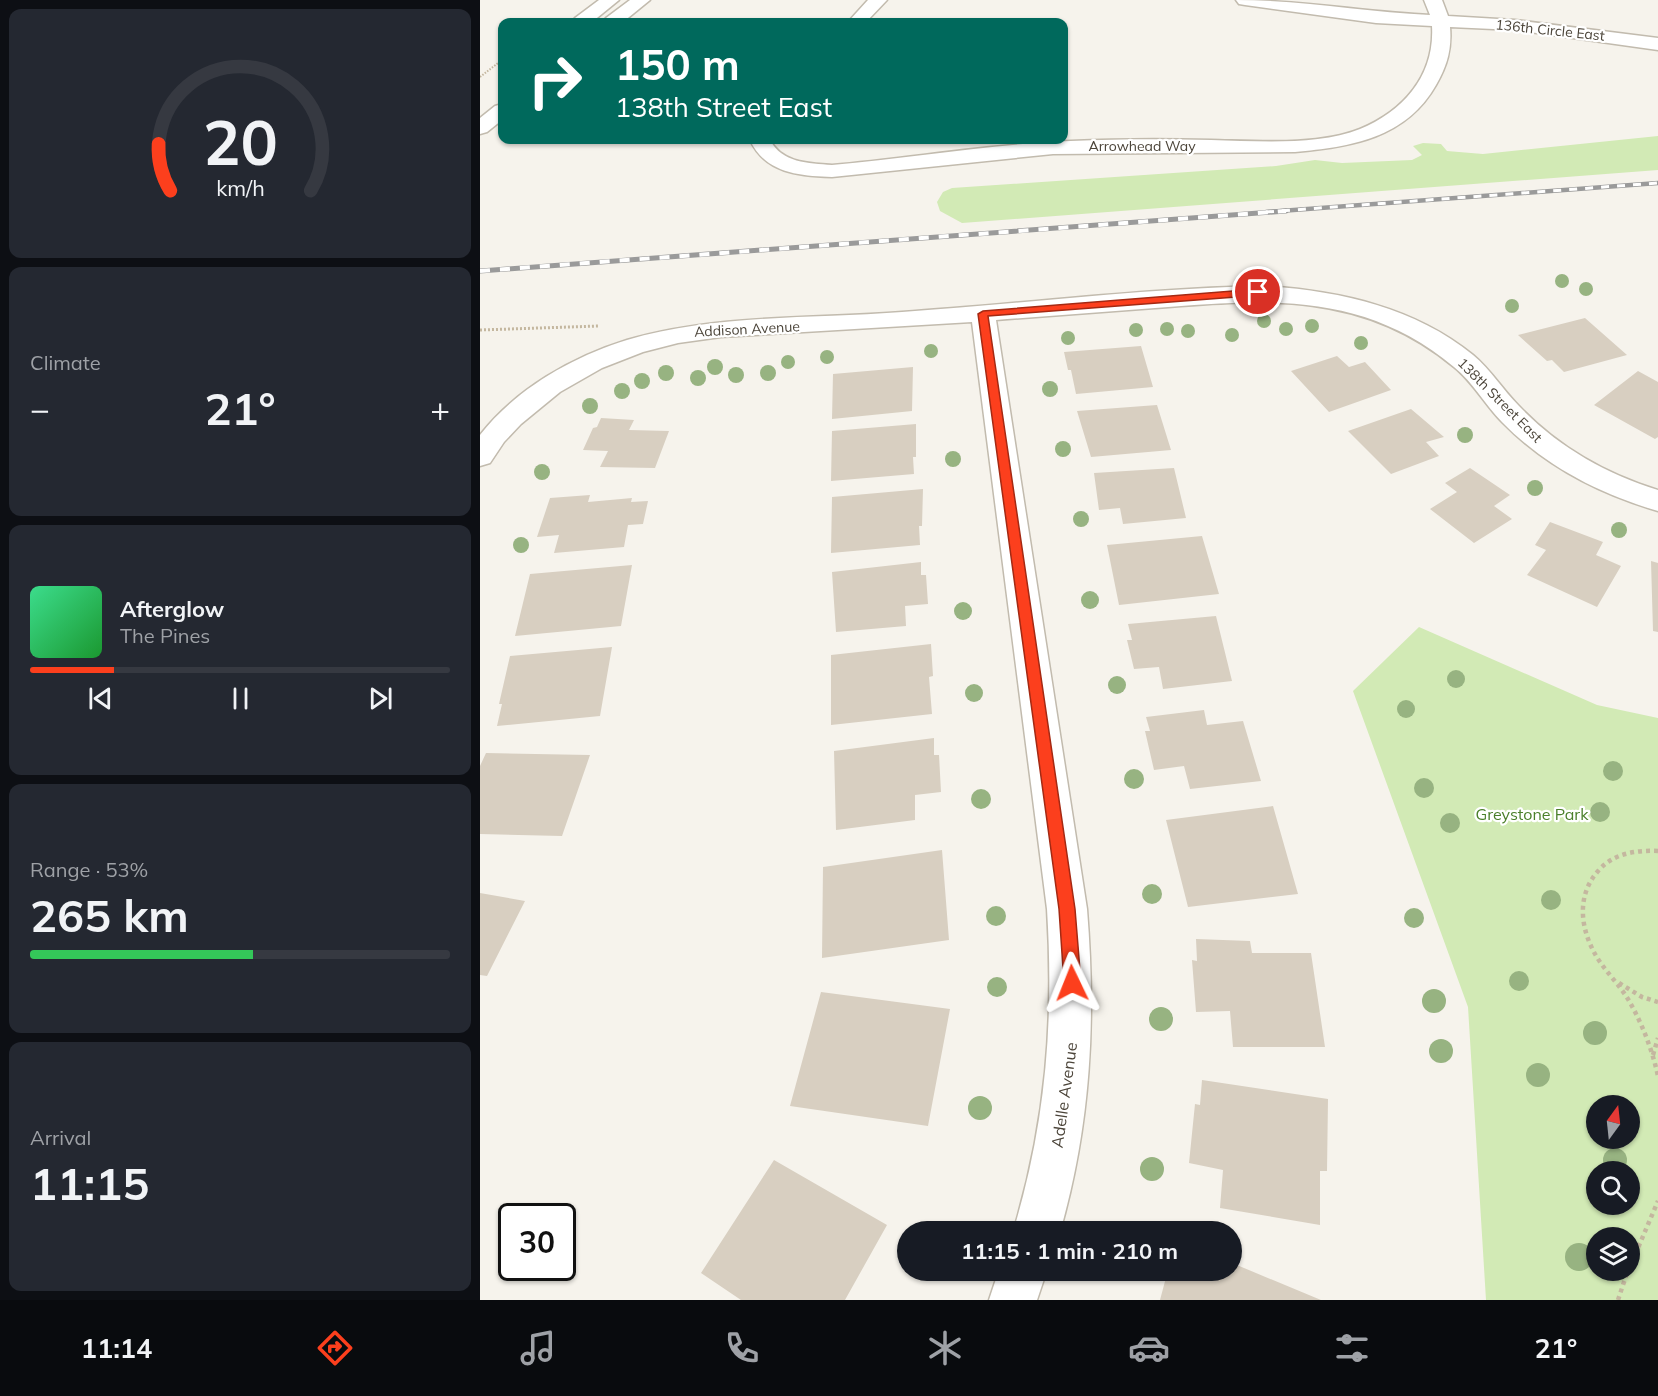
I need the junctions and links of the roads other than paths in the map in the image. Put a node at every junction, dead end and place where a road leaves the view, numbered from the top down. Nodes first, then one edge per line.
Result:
1 (610, 0) edge
2 (640, 0) edge
3 (878, 0) edge
4 (1245, 0) edge
5 (1433, 0) edge
6 (586, 18) edge
7 (617, 18) edge
8 (861, 18) edge
9 (1441, 21) junction
10 (1658, 44) edge
11 (498, 113) edge
12 (480, 128) edge
13 (762, 144) edge
14 (983, 314) junction
15 (480, 456) edge
16 (1658, 501) edge
17 (1039, 1221) edge
18 (1019, 1281) edge
19 (1013, 1300) edge

1 - 6 street
2 - 7 street
3 - 8 street
4 - 9 street, 136th Circle East
5 - 9 street, Arrowhead Way
9 - 10 street, 136th Circle East
9 - 13 street, Arrowhead Way
11 - 12 street
14 - 15 street, Addison Avenue
14 - 16 street, 138th Street East
14 - 17 street, Adelle Avenue
18 - 19 street

